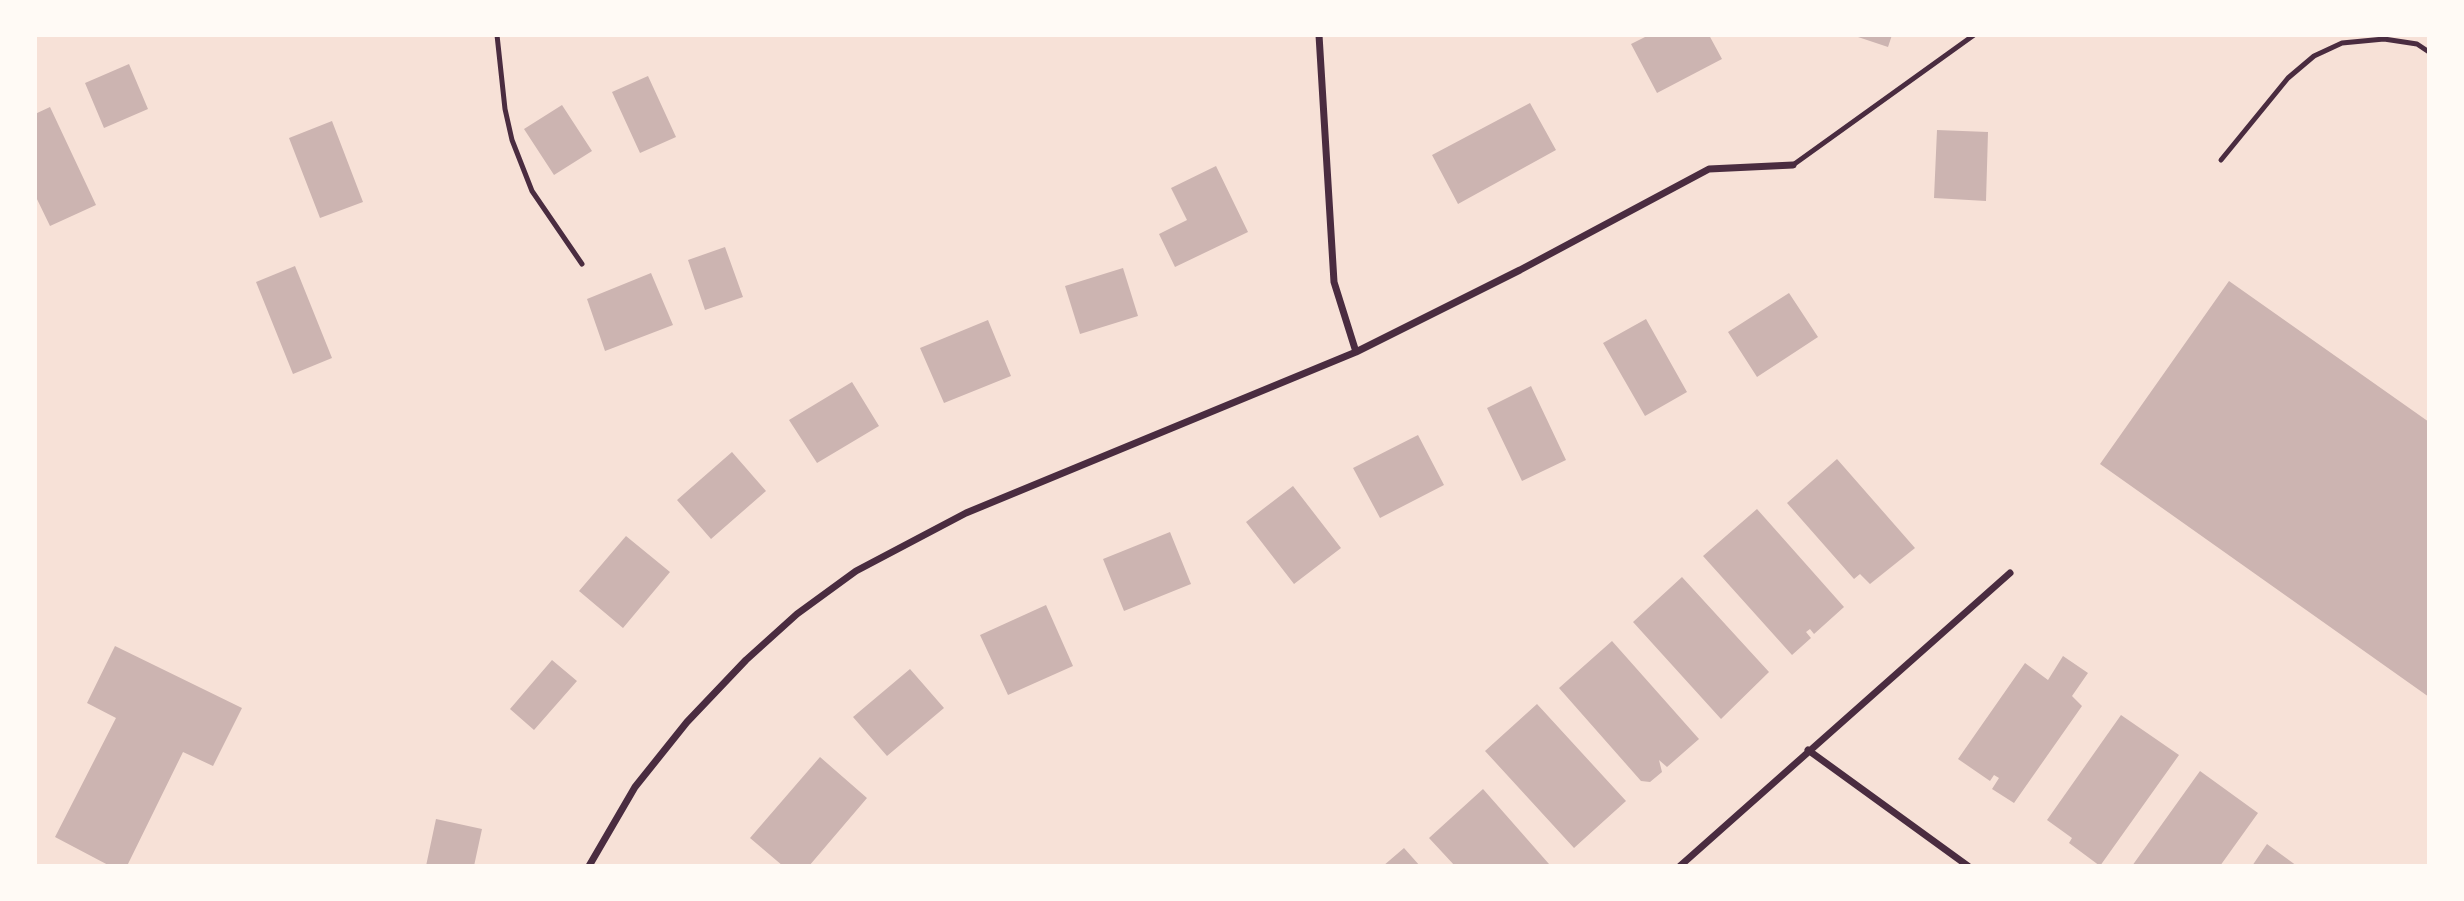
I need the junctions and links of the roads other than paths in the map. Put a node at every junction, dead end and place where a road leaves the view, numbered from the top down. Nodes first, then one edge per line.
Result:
1 (497, 35) edge
2 (1319, 35) edge
3 (1974, 35) edge
4 (2429, 52) edge
5 (2221, 160) dead end
6 (1793, 165) joint
7 (582, 264) dead end
8 (1356, 352) junction
9 (2010, 573) dead end
10 (1808, 750) junction
11 (589, 866) edge
12 (1680, 866) edge
13 (1968, 866) edge

1 - 7 lane
2 - 8 street
3 - 6 lane
4 - 5 lane
6 - 8 street
8 - 11 street
9 - 10 street
10 - 12 street
10 - 13 street

